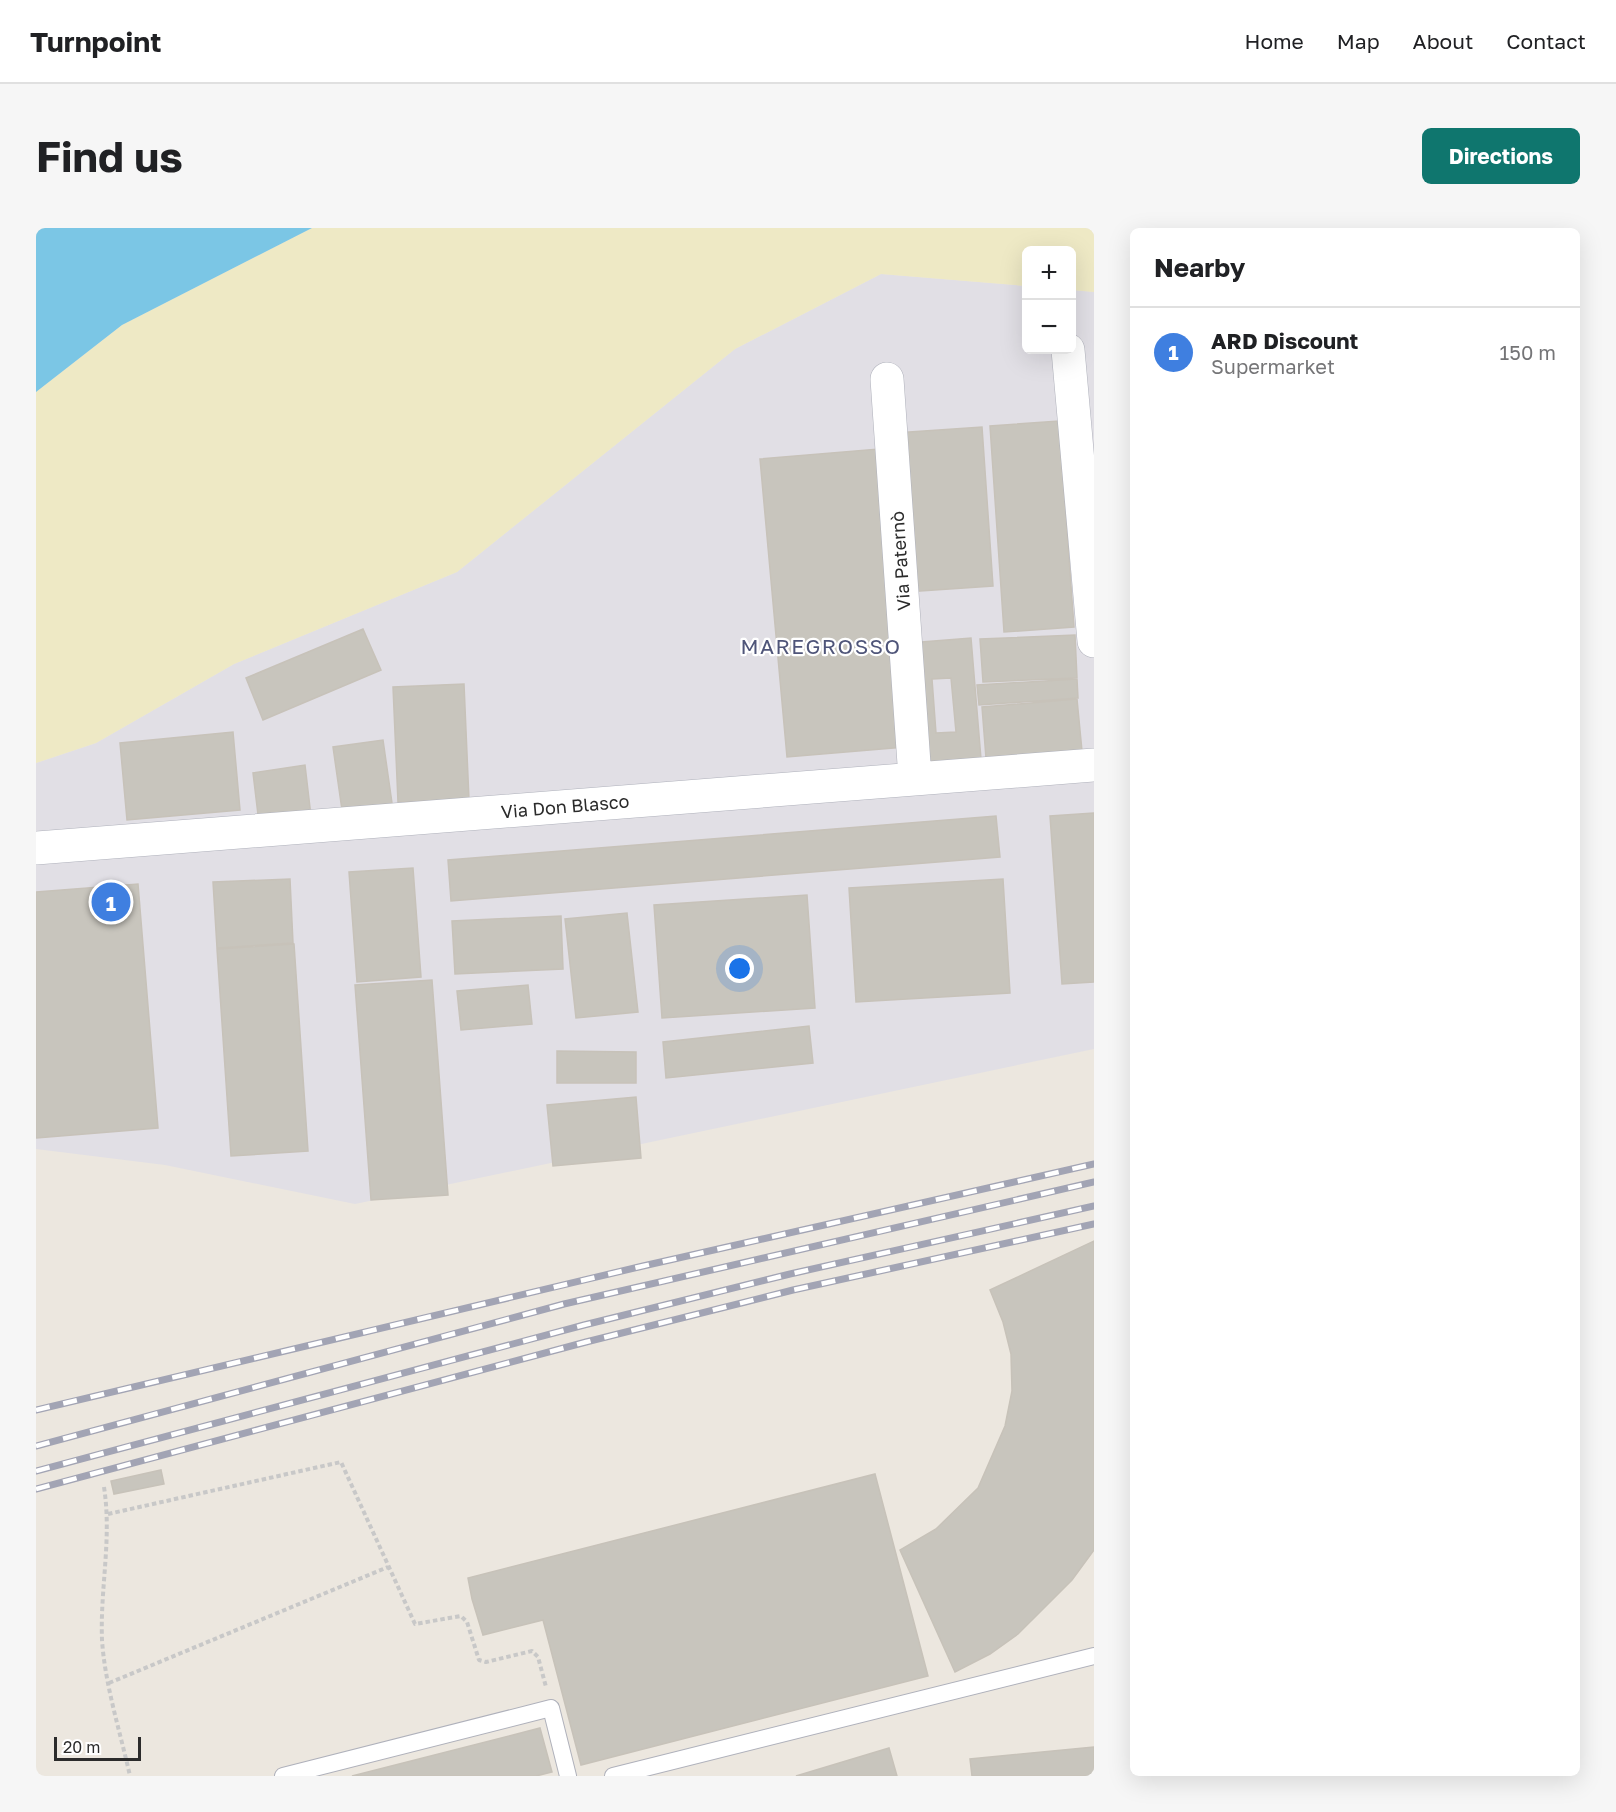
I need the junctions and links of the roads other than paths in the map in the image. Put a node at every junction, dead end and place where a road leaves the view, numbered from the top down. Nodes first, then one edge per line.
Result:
1 (1068, 354) edge
2 (887, 379) dead end
3 (1094, 641) edge
4 (1094, 765) edge
5 (915, 778) junction
6 (36, 848) edge
7 (1094, 1656) edge
8 (283, 1776) edge
9 (568, 1776) edge
10 (614, 1776) edge

1 - 3 street
2 - 5 street, Via Paternò
4 - 5 street, Via Don Blasco
5 - 6 street, Via Don Blasco
7 - 10 lane
8 - 9 lane

